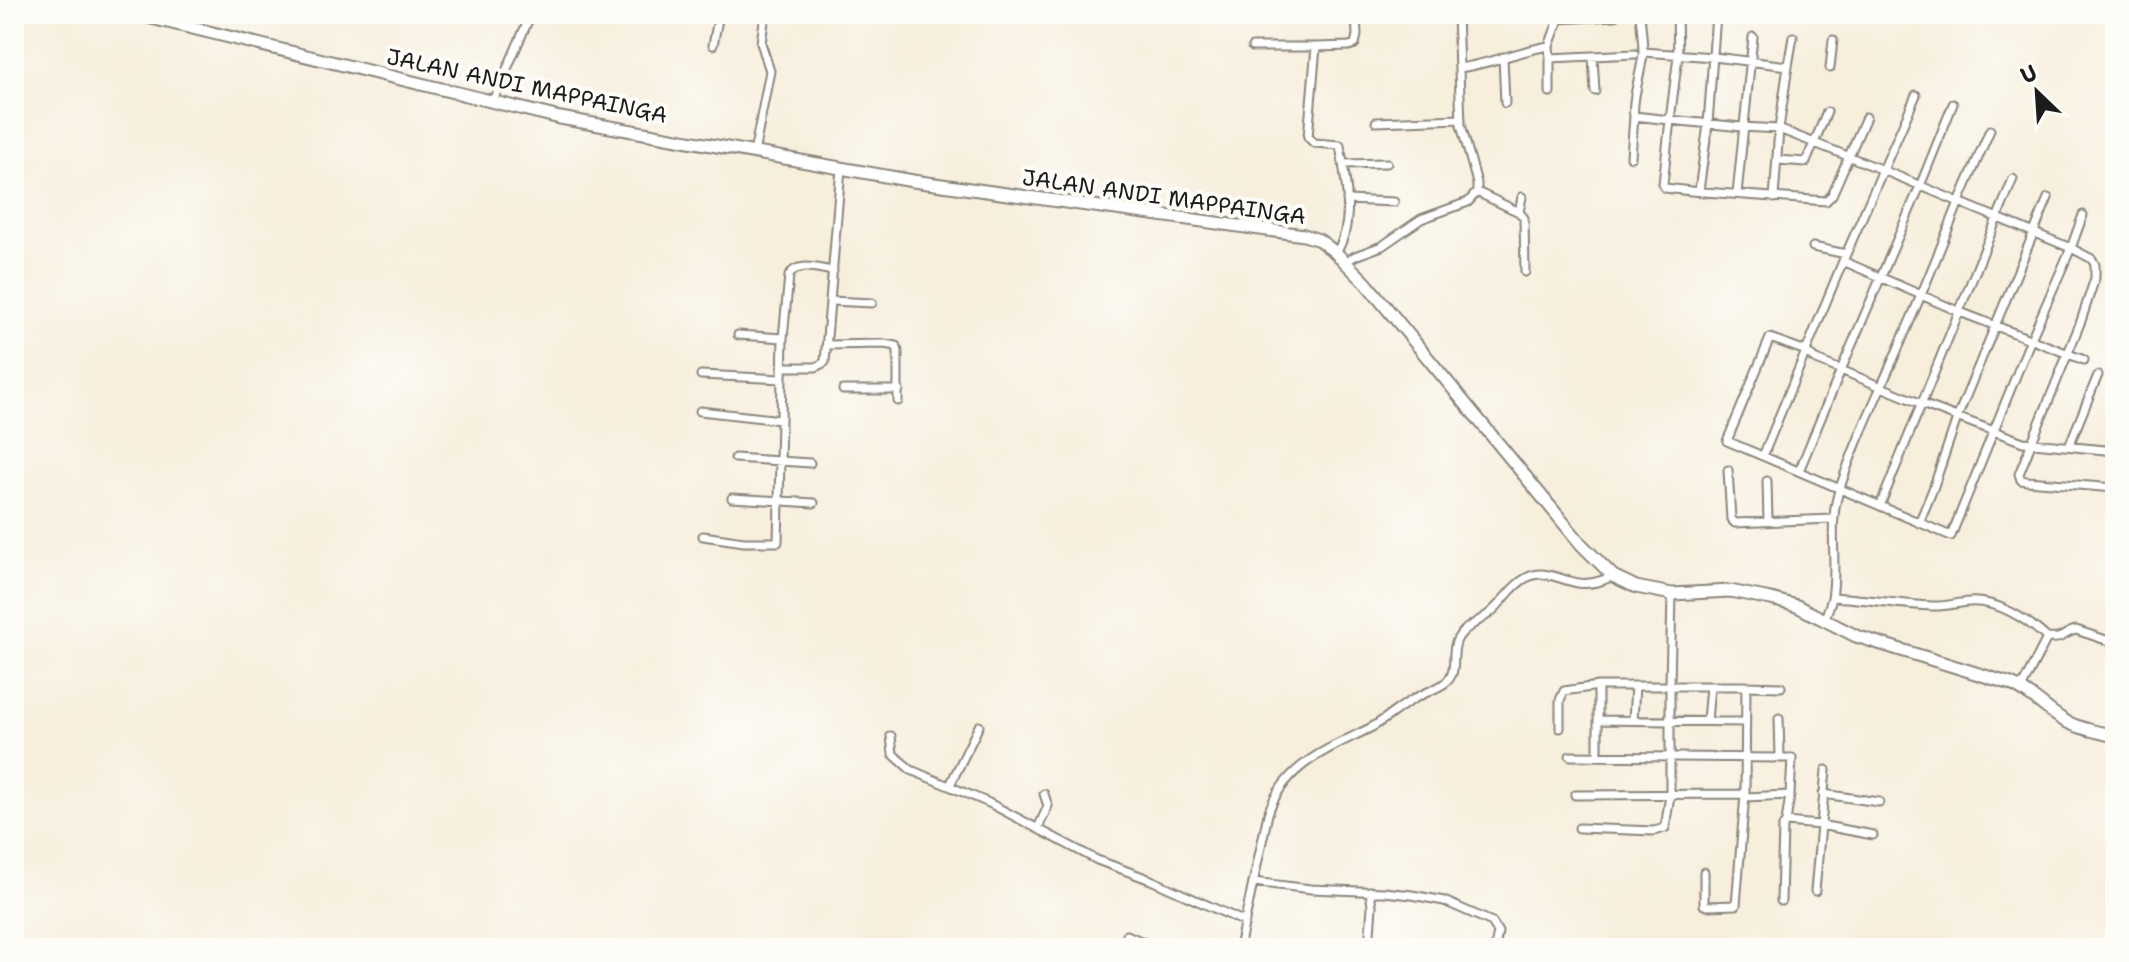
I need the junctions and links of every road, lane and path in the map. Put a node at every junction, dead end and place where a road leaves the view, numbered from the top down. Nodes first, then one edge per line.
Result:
1 (135, 14) edge
2 (194, 14) edge
3 (531, 14) edge
4 (719, 14) edge
5 (765, 14) edge
6 (1356, 14) edge
7 (1457, 14) edge
8 (1640, 14) edge
9 (1677, 14) edge
10 (1716, 14) edge
11 (1560, 16) edge
12 (1615, 16) dead end
13 (190, 28) junction
14 (1753, 37) dead end
15 (1793, 37) dead end
16 (1833, 40) dead end
17 (713, 45) dead end
18 (1549, 46) junction
19 (1252, 47) dead end
20 (1316, 47) junction
21 (1639, 53) junction
22 (1678, 56) junction
23 (1503, 57) junction
24 (1593, 57) junction
25 (1714, 57) junction
26 (1550, 58) junction
27 (1751, 61) junction
28 (1788, 66) junction
29 (1459, 68) junction
30 (1830, 68) dead end
31 (1595, 91) dead end
32 (1550, 92) dead end
33 (1916, 95) dead end
34 (492, 103) junction
35 (1505, 103) dead end
36 (1953, 104) dead end
37 (1827, 112) dead end
38 (1634, 116) junction
39 (1866, 117) dead end
40 (1461, 119) junction
41 (1670, 120) junction
42 (1376, 122) dead end
43 (1708, 124) junction
44 (1742, 127) junction
45 (1779, 129) junction
46 (1990, 130) dead end
47 (1814, 142) junction
48 (754, 153) junction
49 (1849, 156) junction
50 (1631, 157) dead end
51 (1777, 160) junction
52 (1387, 163) dead end
53 (1343, 164) junction
54 (841, 168) junction
55 (1883, 170) junction
56 (2013, 179) dead end
57 (1920, 186) junction
58 (1699, 191) junction
59 (1477, 192) junction
60 (1737, 194) junction
61 (1522, 197) dead end
62 (1774, 198) junction
63 (2048, 198) dead end
64 (1347, 200) junction
65 (1394, 202) dead end
66 (1959, 202) junction
67 (1519, 212) junction
68 (2083, 215) dead end
69 (1998, 216) junction
70 (2034, 231) junction
71 (1813, 247) dead end
72 (2071, 248) junction
73 (1341, 257) junction
74 (1845, 257) junction
75 (833, 271) junction
76 (1525, 272) dead end
77 (1880, 277) junction
78 (1921, 294) junction
79 (831, 301) junction
80 (872, 303) dead end
81 (1960, 312) junction
82 (1996, 325) junction
83 (738, 335) dead end
84 (783, 338) junction
85 (2031, 339) junction
86 (827, 345) junction
87 (1806, 351) junction
88 (2068, 353) junction
89 (2084, 360) dead end
90 (783, 367) junction
91 (1841, 370) junction
92 (701, 375) dead end
93 (2098, 375) dead end
94 (782, 379) junction
95 (1881, 387) junction
96 (843, 390) dead end
97 (899, 390) junction
98 (898, 401) dead end
99 (1922, 404) junction
100 (700, 411) dead end
101 (1957, 418) junction
102 (781, 420) junction
103 (1993, 432) junction
104 (2115, 437) edge
105 (2031, 443) junction
106 (2069, 446) junction
107 (2112, 450) edge
108 (1763, 456) junction
109 (735, 458) dead end
110 (779, 462) junction
111 (810, 463) dead end
112 (1728, 470) dead end
113 (1799, 471) junction
114 (1767, 481) dead end
115 (2115, 488) edge
116 (1840, 489) junction
117 (732, 498) dead end
118 (779, 501) junction
119 (814, 503) dead end
120 (1880, 506) junction
121 (1833, 519) junction
122 (1768, 521) junction
123 (1919, 523) junction
124 (703, 536) dead end
125 (1613, 576) junction
126 (1672, 594) junction
127 (1832, 597) junction
128 (1824, 621) junction
129 (2047, 638) junction
130 (2115, 643) edge
131 (1598, 686) junction
132 (1635, 686) junction
133 (1670, 686) junction
134 (1710, 686) junction
135 (1746, 686) junction
136 (1781, 687) dead end
137 (2021, 689) junction
138 (1779, 718) dead end
139 (1598, 720) junction
140 (1633, 720) junction
141 (1671, 720) junction
142 (1707, 721) junction
143 (1745, 722) junction
144 (979, 726) dead end
145 (1560, 728) dead end
146 (891, 736) dead end
147 (2115, 736) edge
148 (1570, 756) dead end
149 (1598, 756) junction
150 (1671, 757) junction
151 (1744, 757) junction
152 (1780, 758) junction
153 (1826, 770) dead end
154 (950, 785) junction
155 (1044, 794) dead end
156 (1823, 794) junction
157 (1575, 795) dead end
158 (1670, 795) junction
159 (1745, 795) junction
160 (1790, 795) junction
161 (1879, 802) dead end
162 (1786, 822) junction
163 (1820, 825) junction
164 (1038, 828) junction
165 (1579, 828) dead end
166 (1873, 835) dead end
167 (1704, 872) dead end
168 (1253, 882) junction
169 (1370, 891) junction
170 (1815, 891) dead end
171 (1781, 901) dead end
172 (1245, 922) junction
173 (1127, 935) dead end
174 (1169, 948) edge
175 (1239, 948) edge
176 (1369, 948) edge
177 (1495, 948) edge

1 - 13 main road, JALAN ANDI MAPPAINGA
2 - 13 street
3 - 34 street
4 - 17 street
5 - 48 street
6 - 20 street
7 - 29 street
8 - 21 street
9 - 22 street
10 - 25 street
11 - 12 street
11 - 18 street
13 - 34 main road, JALAN ANDI MAPPAINGA
14 - 27 street
15 - 28 street
16 - 30 street
18 - 23 street
18 - 26 street
19 - 20 street
20 - 53 street
21 - 22 street
21 - 24 street
21 - 38 street
22 - 25 street
22 - 41 street
23 - 29 street
23 - 35 street
24 - 26 street
24 - 31 street
25 - 27 street
25 - 43 street
26 - 32 street
27 - 28 street
27 - 44 street
28 - 45 street
29 - 40 street
33 - 55 street
34 - 48 main road, JALAN ANDI MAPPAINGA
36 - 57 street
37 - 47 street
38 - 41 street
38 - 50 street
39 - 49 street
40 - 42 street
40 - 59 street
41 - 43 street
41 - 58 street
43 - 44 street
43 - 58 street
44 - 45 street
44 - 60 street
45 - 47 street
45 - 51 street
46 - 66 street
47 - 49 street
47 - 51 street
48 - 54 main road, JALAN ANDI MAPPAINGA
49 - 55 street
49 - 62 street
51 - 62 street
52 - 53 street
53 - 64 street
54 - 73 main road, JALAN ANDI MAPPAINGA
54 - 75 street
55 - 57 street
55 - 74 street
56 - 69 street
57 - 66 street
57 - 77 street
58 - 60 street
59 - 67 street
59 - 73 street
60 - 62 street
61 - 67 street
63 - 70 street
64 - 65 street
64 - 73 street
66 - 69 street
66 - 78 street
67 - 76 street
68 - 72 street
69 - 70 street
69 - 81 street
70 - 72 street
70 - 82 street
71 - 74 street
72 - 85 street
72 - 88 street
73 - 125 main road, JALAN ANDI MAPPAINGA
74 - 77 street
74 - 87 street
75 - 79 street
75 - 84 street
77 - 78 street
77 - 91 street
78 - 81 street
78 - 95 street
79 - 80 street
79 - 86 street
81 - 82 street
81 - 99 street
82 - 85 street
82 - 101 street
83 - 84 street
84 - 90 street
85 - 88 street
85 - 103 street
86 - 90 street
86 - 97 street
87 - 91 street
87 - 108 street
87 - 108 street
88 - 89 street
88 - 105 street
90 - 94 street
91 - 95 street
91 - 113 street
92 - 94 street
93 - 106 street
94 - 102 street
95 - 99 street
95 - 116 street
96 - 97 street
97 - 98 street
99 - 101 street
99 - 120 street
100 - 102 street
101 - 103 street
101 - 123 street
102 - 110 street
103 - 105 street
103 - 123 street
104 - 107 street
105 - 106 street
105 - 115 street
106 - 107 street
108 - 113 street
109 - 110 street
110 - 111 street
110 - 118 street
112 - 122 street
113 - 116 street
114 - 122 street
116 - 120 street
116 - 121 street
117 - 118 street
118 - 119 street
118 - 124 street
120 - 123 street
121 - 122 street
121 - 127 street
125 - 126 main road, JALAN ANDI MAPPAINGA
125 - 168 street
126 - 128 main road, JALAN ANDI MAPPAINGA
126 - 133 street
127 - 128 street
127 - 129 street
128 - 137 main road, JALAN ANDI MAPPAINGA
129 - 130 street
129 - 137 street
131 - 132 street
131 - 139 street
131 - 145 street
132 - 133 street
132 - 140 street
133 - 134 street
133 - 141 street
134 - 135 street
134 - 142 street
135 - 136 street
135 - 143 street
137 - 147 main road, JALAN ANDI MAPPAINGA
138 - 152 street
139 - 140 street
139 - 149 street
140 - 141 street
141 - 142 street
141 - 150 street
142 - 143 street
143 - 151 street
144 - 154 street
146 - 154 street
148 - 149 street
149 - 150 street
150 - 151 street
150 - 158 street
151 - 152 street
151 - 159 street
152 - 160 street
153 - 156 street
154 - 164 street
155 - 164 street
156 - 161 street
156 - 163 street
157 - 158 street
158 - 159 street
158 - 165 street
159 - 160 street
159 - 167 street
160 - 162 street
162 - 163 street
162 - 171 street
163 - 166 street
163 - 170 street
164 - 172 street
168 - 169 street
168 - 172 street
169 - 176 street
169 - 177 street
172 - 175 street
173 - 174 street

